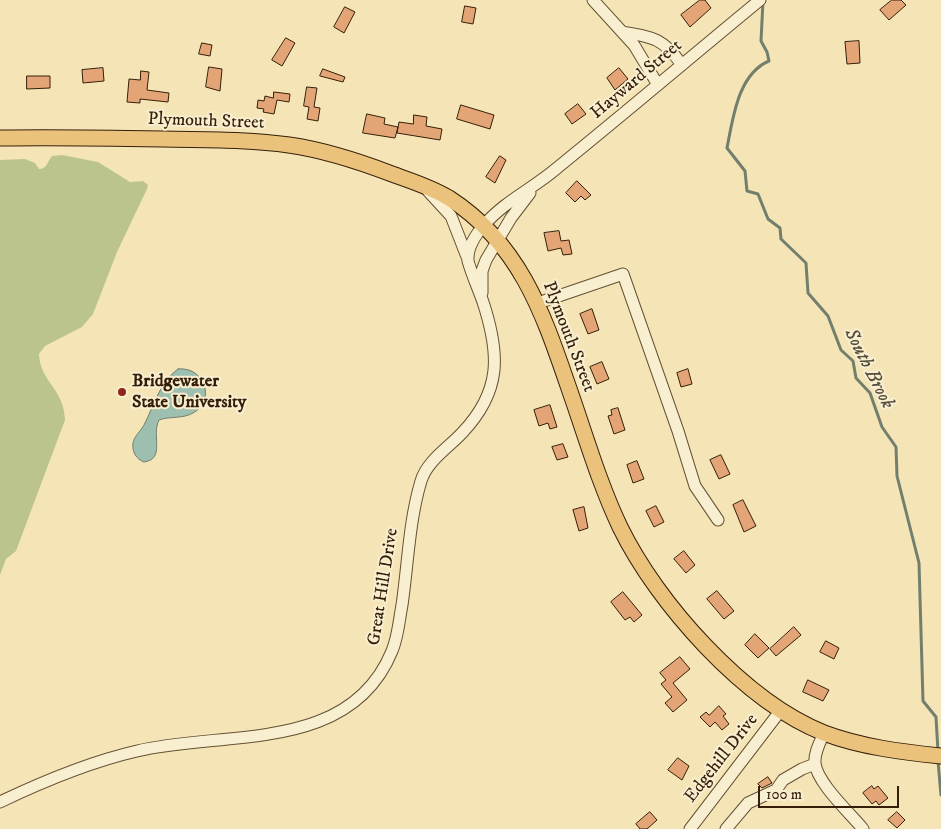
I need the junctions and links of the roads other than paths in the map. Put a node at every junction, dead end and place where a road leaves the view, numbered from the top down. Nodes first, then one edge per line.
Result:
1 (593, 0) edge
2 (760, 0) edge
3 (622, 32) junction
4 (682, 65) junction
5 (658, 85) junction
6 (0, 138) edge
7 (424, 185) junction
8 (535, 186) junction
9 (483, 226) junction
10 (498, 242) junction
11 (471, 274) junction
12 (482, 300) junction
13 (538, 303) junction
14 (718, 520) dead end
15 (781, 710) junction
16 (824, 732) junction
17 (937, 756) edge
18 (815, 764) junction
19 (0, 802) edge
20 (690, 829) edge
21 (726, 829) edge
22 (863, 829) edge

1 - 3 street
2 - 4 street, Hayward Street
3 - 4 street
3 - 5 street
4 - 5 street, Hayward Street
5 - 8 street, Hayward Street
6 - 7 main road, Plymouth Street
7 - 9 main road, Plymouth Street
7 - 11 street, Great Hill Drive
8 - 9 street, Hayward Street
8 - 10 street, Hayward Street
9 - 10 main road, Plymouth Street
9 - 11 street, Great Hill Drive
10 - 12 street, Great Hill Drive
10 - 13 main road, Plymouth Street
11 - 12 street, Great Hill Drive
12 - 19 street, Great Hill Drive
13 - 14 street
13 - 15 main road, Plymouth Street
15 - 16 main road, Plymouth Street
15 - 20 street, Edgehill Drive
16 - 17 main road, Plymouth Street
16 - 18 street
18 - 21 street
18 - 22 street

